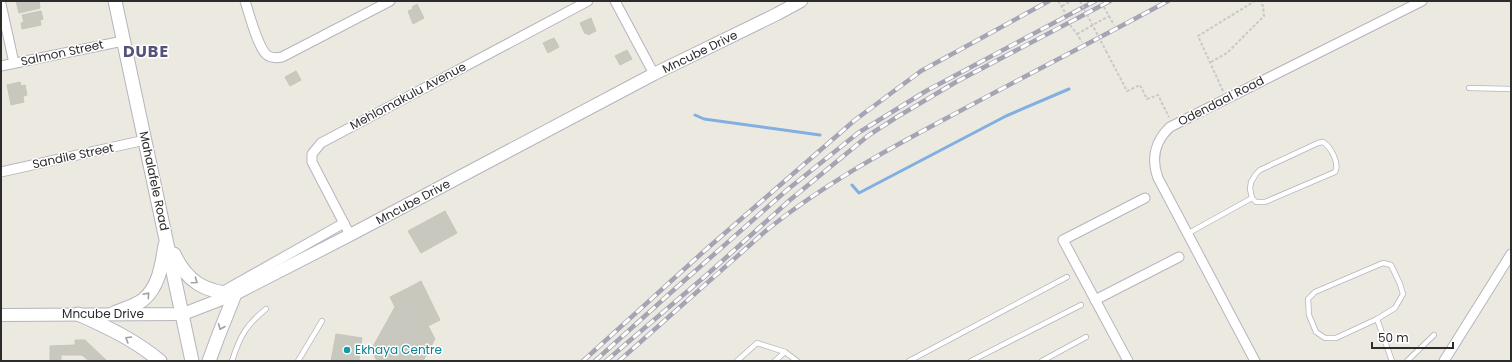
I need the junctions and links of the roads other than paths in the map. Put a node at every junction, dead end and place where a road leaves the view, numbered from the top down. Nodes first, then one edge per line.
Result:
1 (116, 1) edge
2 (245, 1) edge
3 (390, 1) edge
4 (588, 1) edge
5 (616, 1) edge
6 (801, 1) edge
7 (1422, 1) edge
8 (1, 4) edge
9 (123, 41) junction
10 (14, 63) junction
11 (1, 66) edge
12 (654, 74) junction
13 (1469, 88) dead end
14 (1511, 89) edge
15 (145, 140) junction
16 (1, 172) edge
17 (1145, 198) dead end
18 (1252, 198) junction
19 (344, 223) junction
20 (1187, 234) junction
21 (350, 235) junction
22 (166, 238) junction
23 (1511, 254) edge
24 (1179, 257) dead end
25 (1067, 277) dead end
26 (219, 293) junction
27 (235, 294) junction
28 (1095, 300) junction
29 (1081, 305) dead end
30 (266, 309) dead end
31 (78, 314) junction
32 (114, 314) junction
33 (183, 314) junction
34 (1, 315) edge
35 (1377, 319) junction
36 (322, 321) dead end
37 (1434, 334) dead end
38 (1086, 337) dead end
39 (785, 352) junction
40 (160, 361) edge
41 (192, 361) edge
42 (209, 361) edge
43 (232, 361) edge
44 (298, 361) edge
45 (737, 361) edge
46 (775, 361) edge
47 (797, 361) edge
48 (908, 361) edge
49 (970, 361) edge
50 (1042, 361) edge
51 (1128, 361) edge
52 (1255, 361) edge
53 (1392, 361) edge
54 (1407, 361) edge
55 (1444, 361) edge

1 - 9 main road, Mahalafele Road
2 - 3 street
4 - 19 street, Mehlomakulu Avenue
5 - 12 street
6 - 12 street, Mncube Drive
7 - 20 street, Odendaal Road
8 - 10 street
9 - 10 street, Salmon Street
9 - 15 main road, Mahalafele Road
10 - 11 street, Salmon Street
12 - 21 street, Mncube Drive
13 - 14 lane
15 - 16 street, Sandile Street
15 - 22 main road, Mahalafele Road
17 - 28 street
18 - 18 lane
18 - 20 lane
19 - 21 street, Mehlomakulu Avenue
19 - 26 street
20 - 52 street, Odendaal Road
21 - 27 street, Mncube Drive
22 -> 26 main road
32 -> 22 main road
22 - 33 main road, Mahalafele Road
23 - 55 street
24 - 28 street
25 - 48 lane
26 - 27 main road
27 - 33 street, Mncube Drive
27 -> 42 main road
28 - 51 street
29 - 49 lane
30 - 43 lane
31 - 32 street, Mncube Drive
31 - 34 street, Mncube Drive
40 -> 31 main road
32 - 33 street, Mncube Drive
33 - 41 main road, Mahalafele Road
35 - 35 lane
35 - 53 lane
36 - 44 lane
37 - 54 lane
38 - 50 lane
39 - 45 lane
39 - 46 lane
39 - 47 lane

